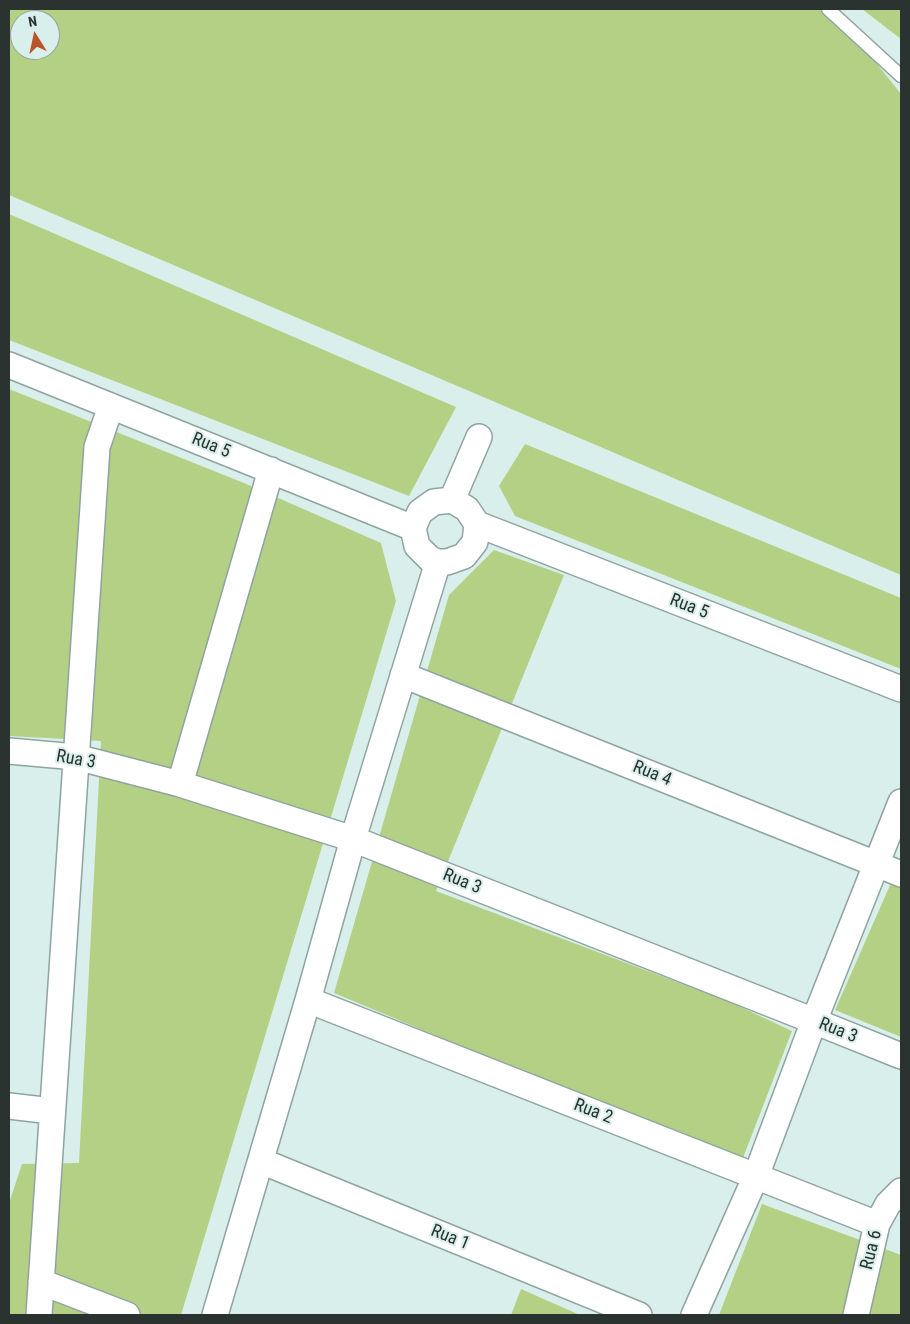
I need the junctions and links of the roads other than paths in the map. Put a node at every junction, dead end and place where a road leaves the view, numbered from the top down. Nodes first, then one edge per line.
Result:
1 (828, 9) edge
2 (901, 76) edge
3 (9, 365) edge
4 (111, 406) junction
5 (479, 437) dead end
6 (271, 470) junction
7 (452, 500) junction
8 (477, 524) junction
9 (413, 528) junction
10 (438, 562) junction
11 (403, 675) junction
12 (901, 689) edge
13 (9, 751) edge
14 (76, 757) junction
15 (180, 784) junction
16 (901, 802) edge
17 (353, 839) junction
18 (877, 864) junction
19 (901, 874) edge
20 (308, 1000) junction
21 (814, 1021) junction
22 (901, 1056) edge
23 (9, 1106) edge
24 (52, 1111) junction
25 (261, 1161) junction
26 (756, 1176) junction
27 (901, 1191) edge
28 (877, 1224) junction
29 (41, 1282) junction
30 (39, 1315) edge
31 (127, 1315) edge
32 (215, 1315) edge
33 (639, 1315) edge
34 (694, 1315) edge
35 (856, 1315) edge

1 - 2 lane
3 - 4 street, Rua 5
4 - 6 street, Rua 5
4 - 14 street
5 - 7 street
6 - 9 street, Rua 5
6 - 15 street
7 - 8 street
7 - 9 street
8 - 10 street
8 - 12 street, Rua 5
9 - 10 street
10 - 11 street
11 - 17 street
11 - 18 street, Rua 4
13 - 14 street, Rua 3
14 - 15 street, Rua 3
14 - 24 street
15 - 17 street, Rua 3
16 - 18 street
17 - 20 street
17 - 21 street, Rua 3
18 - 19 street, Rua 4
18 - 21 street
20 - 25 street
20 - 26 street, Rua 2
21 - 22 street, Rua 3
21 - 26 street
23 - 24 street
24 - 29 street
25 - 32 street
25 - 33 street, Rua 1
26 - 28 street, Rua 2
26 - 34 street
27 - 28 street, Rua 6
28 - 35 street, Rua 6
29 - 30 street
29 - 31 street

